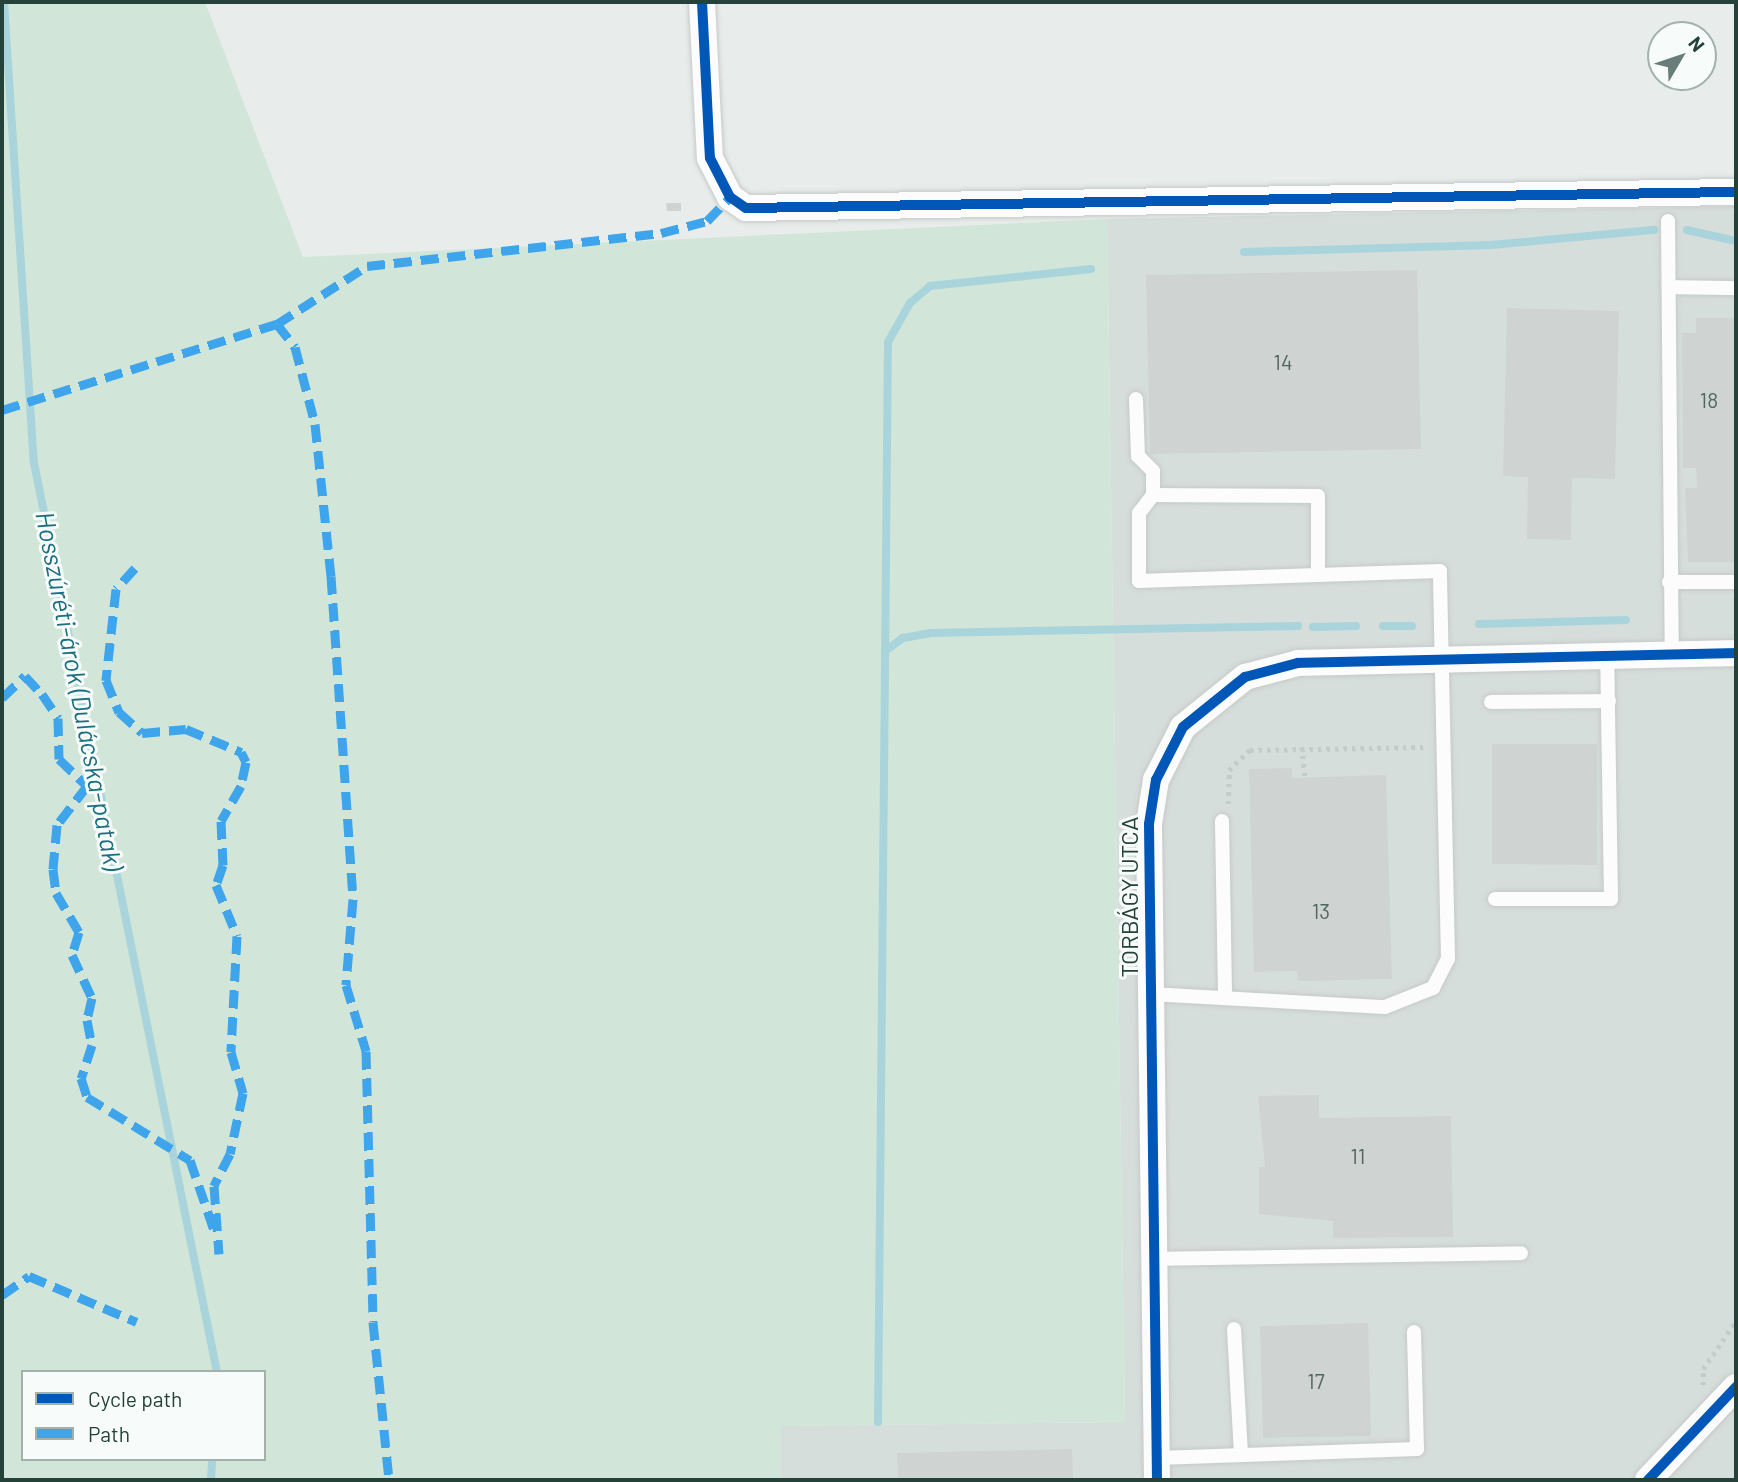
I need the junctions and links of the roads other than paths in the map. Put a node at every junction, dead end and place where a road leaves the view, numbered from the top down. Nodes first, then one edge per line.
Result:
1 (702, 2) edge
2 (1736, 192) edge
3 (1668, 221) dead end
4 (1669, 287) junction
5 (1736, 288) edge
6 (1136, 399) dead end
7 (1153, 495) junction
8 (1318, 575) junction
9 (1669, 582) junction
10 (1736, 583) edge
11 (1736, 653) edge
12 (1672, 654) junction
13 (1606, 655) junction
14 (1446, 657) junction
15 (1609, 701) junction
16 (1491, 702) dead end
17 (1222, 821) road end
18 (1495, 900) dead end
19 (1150, 995) junction
20 (1224, 998) junction
21 (1521, 1254) dead end
22 (1154, 1259) junction
23 (1234, 1329) dead end
24 (1414, 1332) dead end
25 (1729, 1395) edge
26 (1241, 1455) junction
27 (1157, 1469) edge
28 (1647, 1480) edge

1 - 2 street
3 - 4 lane
4 - 5 lane
4 - 9 lane
6 - 7 lane
7 - 8 lane
7 - 8 lane
8 - 14 lane
9 - 10 lane
9 - 12 lane
11 - 12 street, TORBÁGY UTCA
12 - 13 street, TORBÁGY UTCA
13 - 14 street, TORBÁGY UTCA
13 - 15 lane
14 - 19 street, TORBÁGY UTCA
14 - 20 lane
15 - 16 lane
15 - 18 lane
17 - 20 lane
19 - 20 lane
19 - 22 street, TORBÁGY UTCA
21 - 22 lane
22 - 27 street, TORBÁGY UTCA
23 - 26 lane
24 - 26 lane
25 - 28 street
26 - 27 lane

